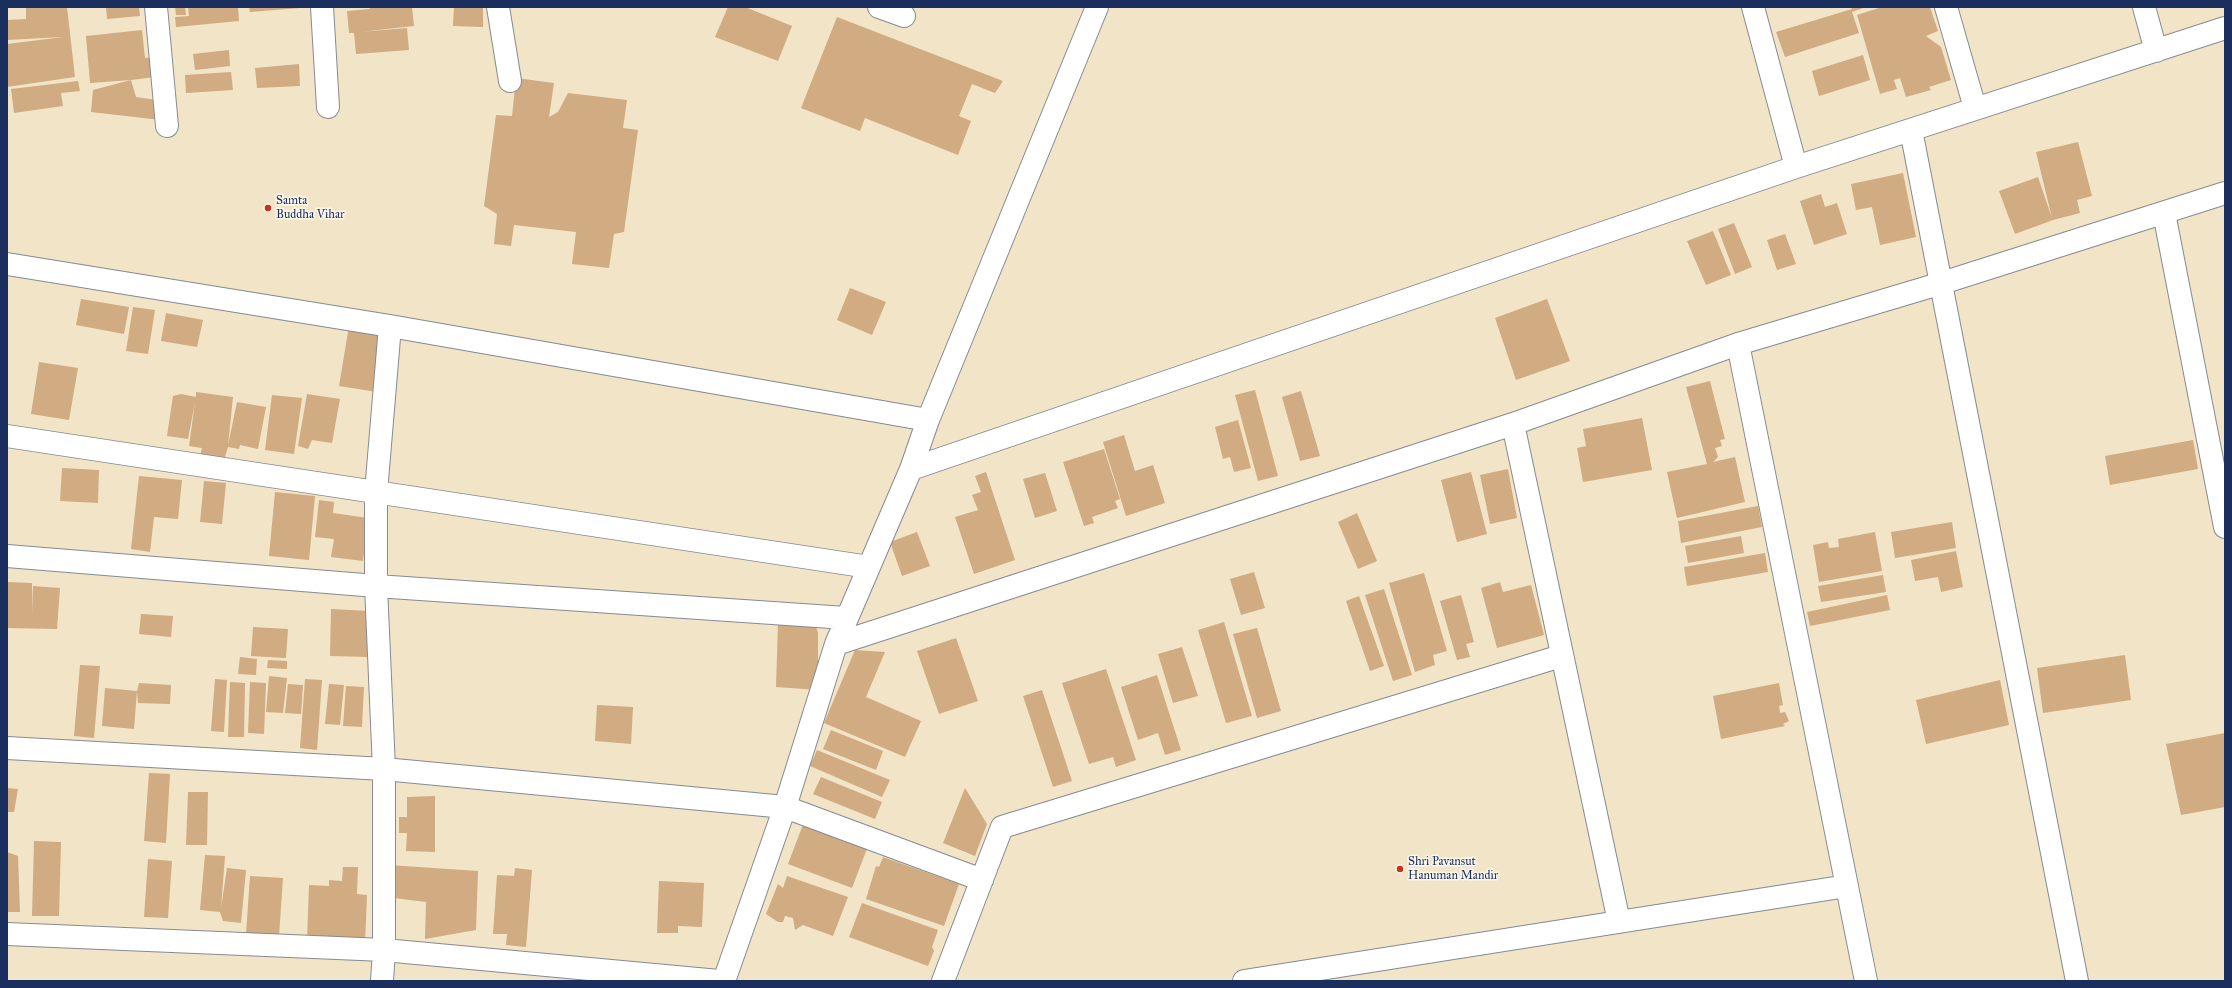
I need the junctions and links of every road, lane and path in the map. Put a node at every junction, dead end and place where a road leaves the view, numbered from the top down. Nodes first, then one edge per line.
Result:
1 (156, 7) edge
2 (322, 7) edge
3 (498, 7) edge
4 (879, 7) edge
5 (1097, 7) edge
6 (1754, 7) edge
7 (1946, 7) edge
8 (2144, 7) edge
9 (904, 16) dead end
10 (2225, 28) edge
11 (2156, 51) junction
12 (510, 81) dead end
13 (328, 107) dead end
14 (1975, 108) junction
15 (167, 126) dead end
16 (1911, 130) junction
17 (1796, 168) junction
18 (2225, 192) edge
19 (2164, 213) junction
20 (7, 264) edge
21 (1942, 283) junction
22 (390, 326) junction
23 (1738, 344) junction
24 (928, 420) junction
25 (1513, 424) junction
26 (7, 436) edge
27 (911, 469) junction
28 (376, 492) junction
29 (2225, 527) edge
30 (7, 556) edge
31 (869, 567) junction
32 (376, 586) junction
33 (846, 618) junction
34 (836, 644) junction
35 (1561, 656) junction
36 (7, 748) edge
37 (384, 769) junction
38 (785, 807) junction
39 (982, 880) junction
40 (1847, 886) junction
41 (1619, 922) junction
42 (7, 934) edge
43 (384, 950) junction
44 (1349, 973) edge
45 (382, 981) edge
46 (719, 981) edge
47 (724, 981) edge
48 (943, 981) edge
49 (1244, 981) edge
50 (1866, 981) edge
51 (2077, 981) edge

1 - 15 street
2 - 13 street
3 - 12 street
4 - 9 street
5 - 24 street
6 - 17 street
7 - 14 street
8 - 11 street
10 - 11 street
11 - 14 street
14 - 16 street
16 - 17 street
16 - 21 street
17 - 27 street
18 - 19 street
19 - 21 street
19 - 29 street
20 - 22 street
21 - 23 street
21 - 51 street
22 - 24 street
22 - 28 street
23 - 25 street
23 - 40 street
24 - 27 street
25 - 34 street
25 - 35 street
26 - 28 street
27 - 31 street
28 - 31 street
28 - 32 street
30 - 32 street
31 - 33 street
32 - 33 street
32 - 37 street
33 - 34 street
34 - 38 street
35 - 39 street
35 - 41 street
36 - 37 street
37 - 38 street
37 - 43 street
38 - 39 street
38 - 47 street
39 - 48 street
40 - 41 street
40 - 50 street
41 - 44 street
42 - 43 street
43 - 45 street
43 - 46 street
44 - 49 street

